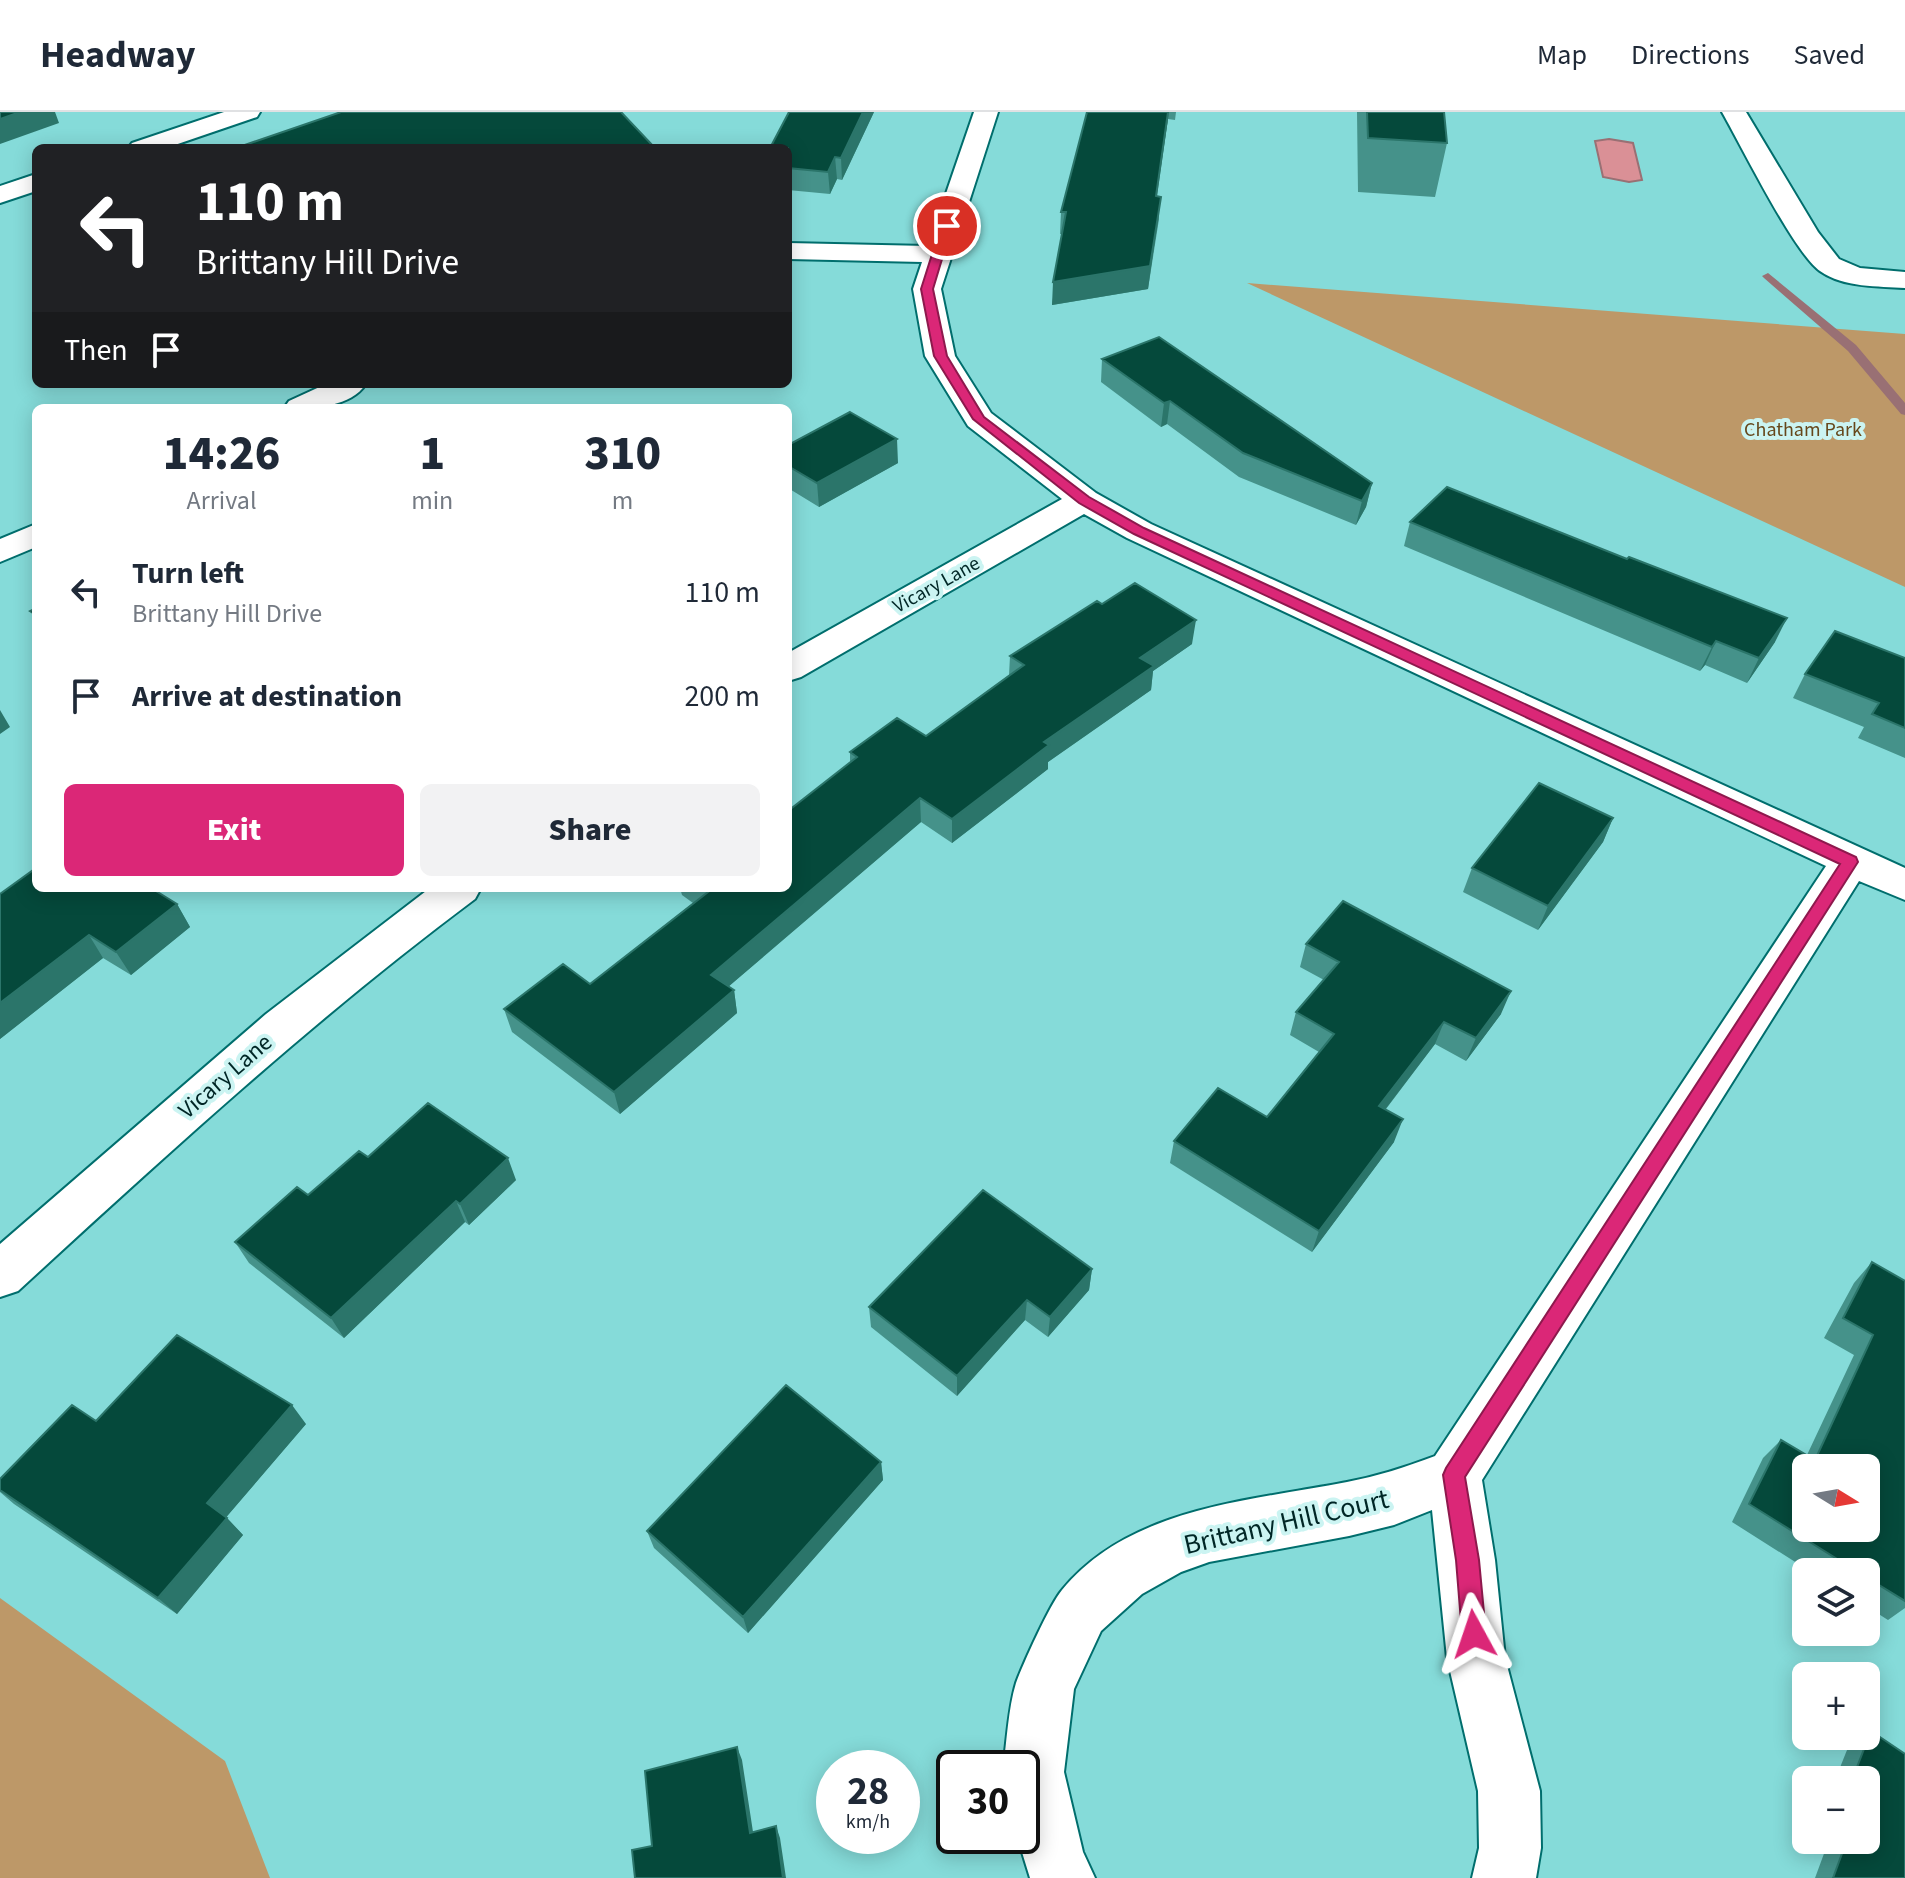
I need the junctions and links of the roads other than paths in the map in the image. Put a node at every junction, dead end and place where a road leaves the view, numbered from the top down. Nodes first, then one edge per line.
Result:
1 (248, 112) edge
2 (986, 112) edge
3 (1734, 112) edge
4 (153, 144) edge
5 (32, 183) edge
6 (0, 195) edge
7 (792, 251) edge
8 (937, 254) junction
9 (1905, 280) edge
10 (342, 388) edge
11 (308, 404) edge
12 (1084, 500) junction
13 (32, 536) edge
14 (0, 552) edge
15 (792, 667) edge
16 (1850, 862) junction
17 (1905, 885) edge
18 (455, 892) edge
19 (0, 1275) edge
20 (1454, 1475) junction
21 (1063, 1878) edge
22 (1504, 1878) edge

1 - 4 street
2 - 8 street
3 - 9 street
5 - 6 street
7 - 8 street
8 - 12 street
10 - 11 street
12 - 15 street, Vicary Lane
12 - 16 street
13 - 14 street
16 - 17 street
16 - 20 street
18 - 19 street, Vicary Lane
20 - 21 street, Brittany Hill Court
20 - 22 street

